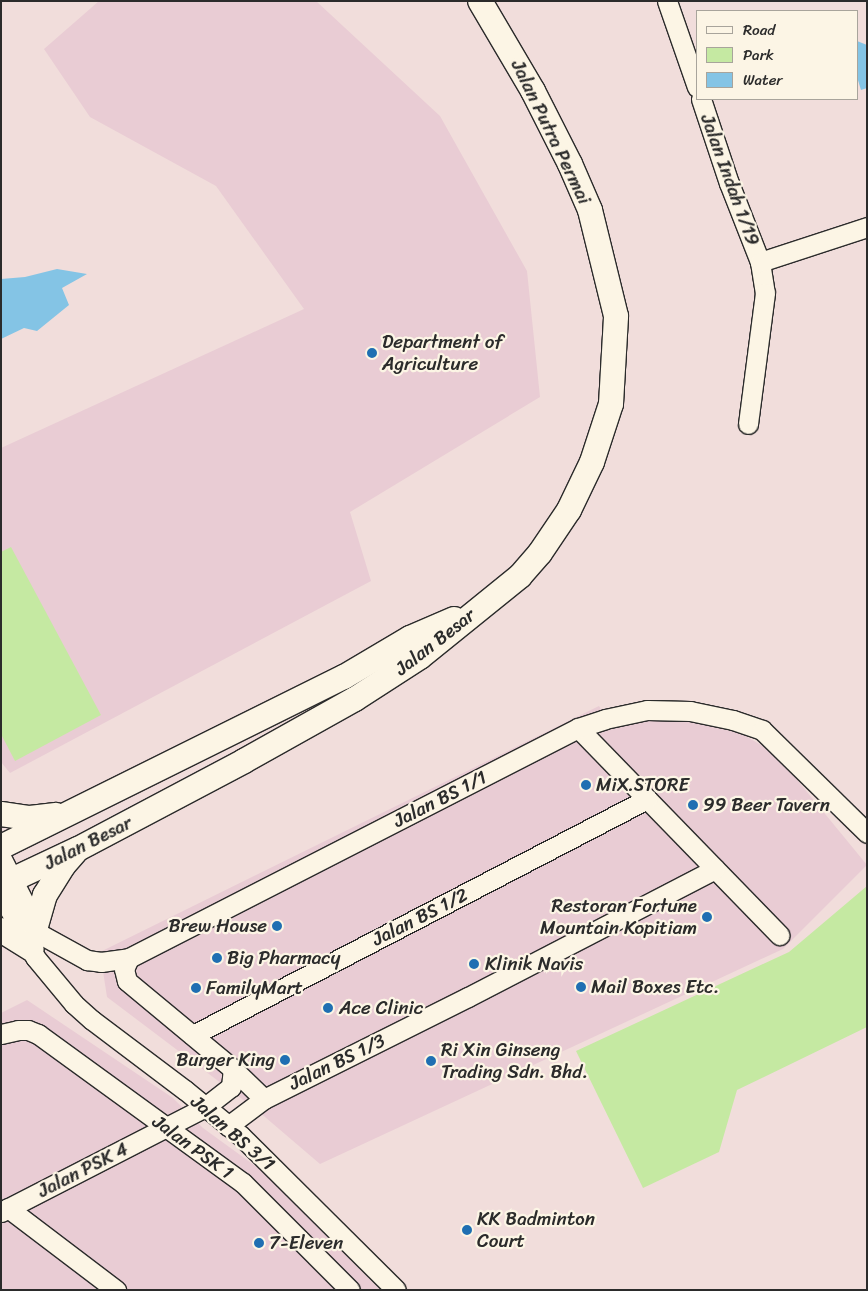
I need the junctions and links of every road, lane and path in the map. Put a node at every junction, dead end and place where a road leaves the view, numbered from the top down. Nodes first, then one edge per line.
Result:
1 (480, 1) edge
2 (492, 1) edge
3 (667, 1) edge
4 (502, 34) junction
5 (696, 84) edge
6 (701, 100) edge
7 (867, 228) edge
8 (760, 262) junction
9 (748, 424) dead end
10 (481, 607) junction
11 (578, 728) junction
12 (647, 799) junction
13 (72, 813) junction
14 (1, 814) edge
15 (867, 833) edge
16 (1, 846) edge
17 (78, 849) junction
18 (1, 857) edge
19 (715, 869) junction
20 (5, 886) edge
21 (1, 930) edge
22 (779, 935) dead end
23 (36, 936) junction
24 (129, 958) junction
25 (10, 1032) edge
26 (193, 1035) junction
27 (233, 1069) junction
28 (264, 1099) junction
29 (205, 1107) junction
30 (228, 1126) junction
31 (165, 1128) junction
32 (5, 1210) edge
33 (116, 1290) edge
34 (350, 1290) edge
35 (396, 1290) edge

1 - 4 main road, Jalan Putra Permai
2 - 4 main road, Jalan Putra Permai
3 - 5 street
4 - 10 main road, Jalan Putra Permai
6 - 8 street, Jalan Indah 1/19
7 - 8 street
8 - 9 street, Jalan Indah 1/19
10 - 13 main road, Jalan Besar
10 - 17 main road, Jalan Besar
11 - 12 street
11 - 15 street, Jalan BS 1/1
11 - 24 street, Jalan BS 1/1
12 - 19 street
12 - 26 street, Jalan BS 1/2
13 - 14 main road
13 - 16 main road, Jalan Besar
17 - 20 main road, Jalan Besar
17 - 23 main road
18 - 20 street, Jalan BS 3/1
19 - 22 street
19 - 28 street, Jalan BS 1/3
20 - 23 street, Jalan BS 3/1
21 - 23 main road
23 - 24 street, Jalan BS 1/1
23 - 29 street, Jalan BS 3/1
24 - 26 street
25 - 31 street, Jalan PSK 1
26 - 27 street
27 - 28 street
27 - 29 street, Jalan PSK 4
28 - 30 street, Jalan BS 1/3
29 - 30 street, Jalan BS 3/1
29 - 31 street, Jalan PSK 4
30 - 35 street, Jalan BS 3/1
31 - 32 street, Jalan PSK 4
31 - 34 street, Jalan PSK 1
32 - 33 street

